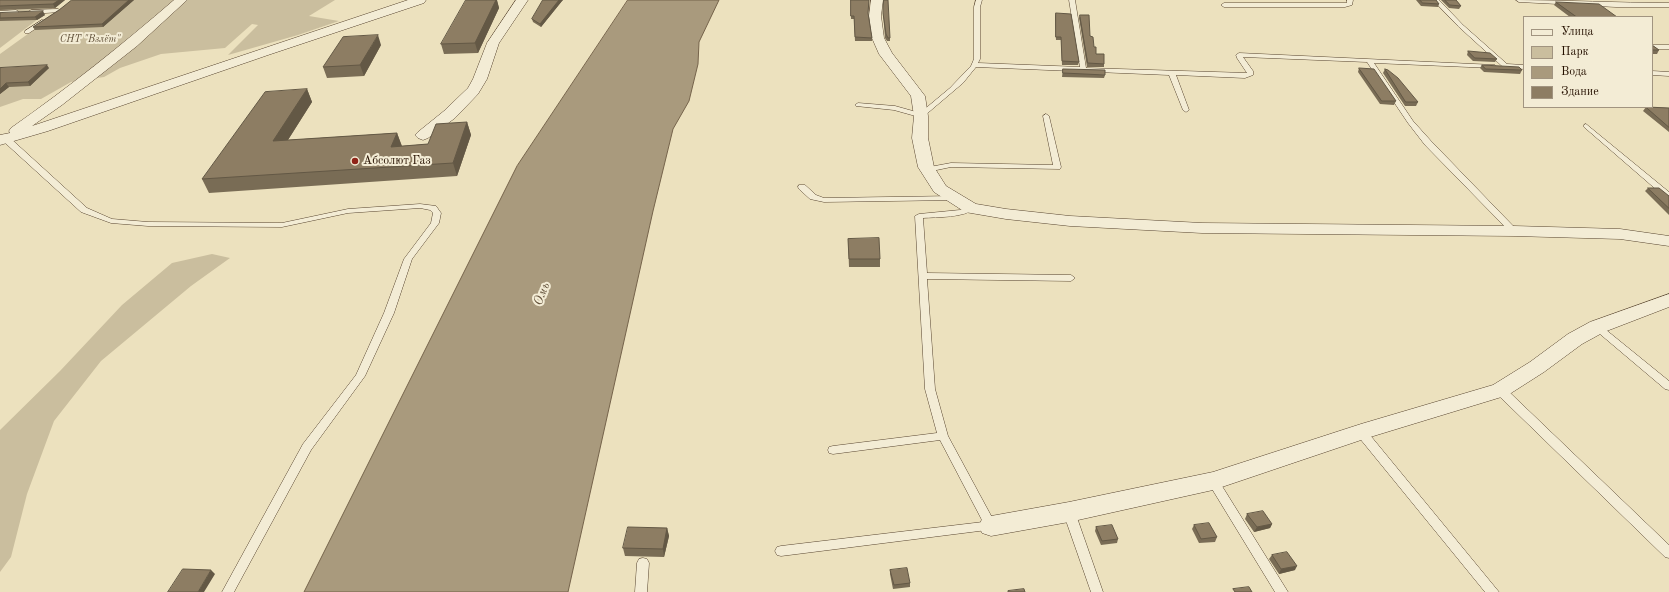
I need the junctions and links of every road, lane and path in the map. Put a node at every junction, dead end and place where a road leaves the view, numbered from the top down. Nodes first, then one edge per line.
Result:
1 (181, 0) edge
2 (420, 0) edge
3 (522, 0) edge
4 (877, 0) edge
5 (979, 0) edge
6 (1072, 0) edge
7 (1350, 0) edge
8 (1436, 0) edge
9 (1519, 0) edge
10 (1669, 4) edge
11 (1224, 5) dead end
12 (0, 13) edge
13 (27, 32) dead end
14 (1653, 47) edge
15 (1669, 47) edge
16 (1369, 60) junction
17 (975, 65) junction
18 (1505, 66) junction
19 (1523, 67) edge
20 (1083, 69) junction
21 (1172, 73) junction
22 (1653, 73) edge
23 (1669, 74) edge
24 (858, 105) dead end
25 (1186, 110) dead end
26 (921, 116) junction
27 (1046, 116) dead end
28 (1586, 126) dead end
29 (423, 135) dead end
30 (3, 140) edge
31 (927, 170) junction
32 (802, 187) dead end
33 (1669, 196) edge
34 (955, 198) junction
35 (971, 208) junction
36 (1514, 231) junction
37 (1669, 241) edge
38 (923, 276) junction
39 (1071, 278) dead end
40 (1669, 300) edge
41 (1597, 327) junction
42 (1669, 386) edge
43 (1500, 390) junction
44 (1361, 432) junction
45 (943, 436) junction
46 (833, 450) dead end
47 (1212, 481) junction
48 (1069, 512) junction
49 (990, 526) junction
50 (781, 550) dead end
51 (1669, 553) edge
52 (643, 562) dead end
53 (228, 592) edge
54 (641, 592) edge
55 (1096, 592) edge
56 (1282, 592) edge
57 (1493, 592) edge

1 - 30 street
2 - 30 street
3 - 29 street
4 - 26 street
5 - 17 lane
6 - 20 lane
7 - 11 lane
8 - 18 lane
9 - 10 lane
12 - 13 lane
14 - 15 lane
16 - 18 lane
16 - 21 lane
16 - 36 lane
17 - 20 lane
17 - 26 lane
18 - 19 lane
20 - 21 lane
21 - 25 lane
22 - 23 lane
24 - 26 lane
26 - 31 street
27 - 31 lane
28 - 33 lane
30 - 53 lane
31 - 34 street
32 - 34 lane
34 - 35 street
35 - 36 street
35 - 38 lane
36 - 37 street
38 - 39 lane
38 - 45 lane
40 - 41 street
41 - 42 lane
41 - 43 street
43 - 44 street
43 - 51 lane
44 - 47 street
44 - 57 lane
45 - 46 lane
45 - 49 lane
47 - 48 street
47 - 56 lane
48 - 49 street
48 - 55 lane
49 - 50 lane
52 - 54 lane

